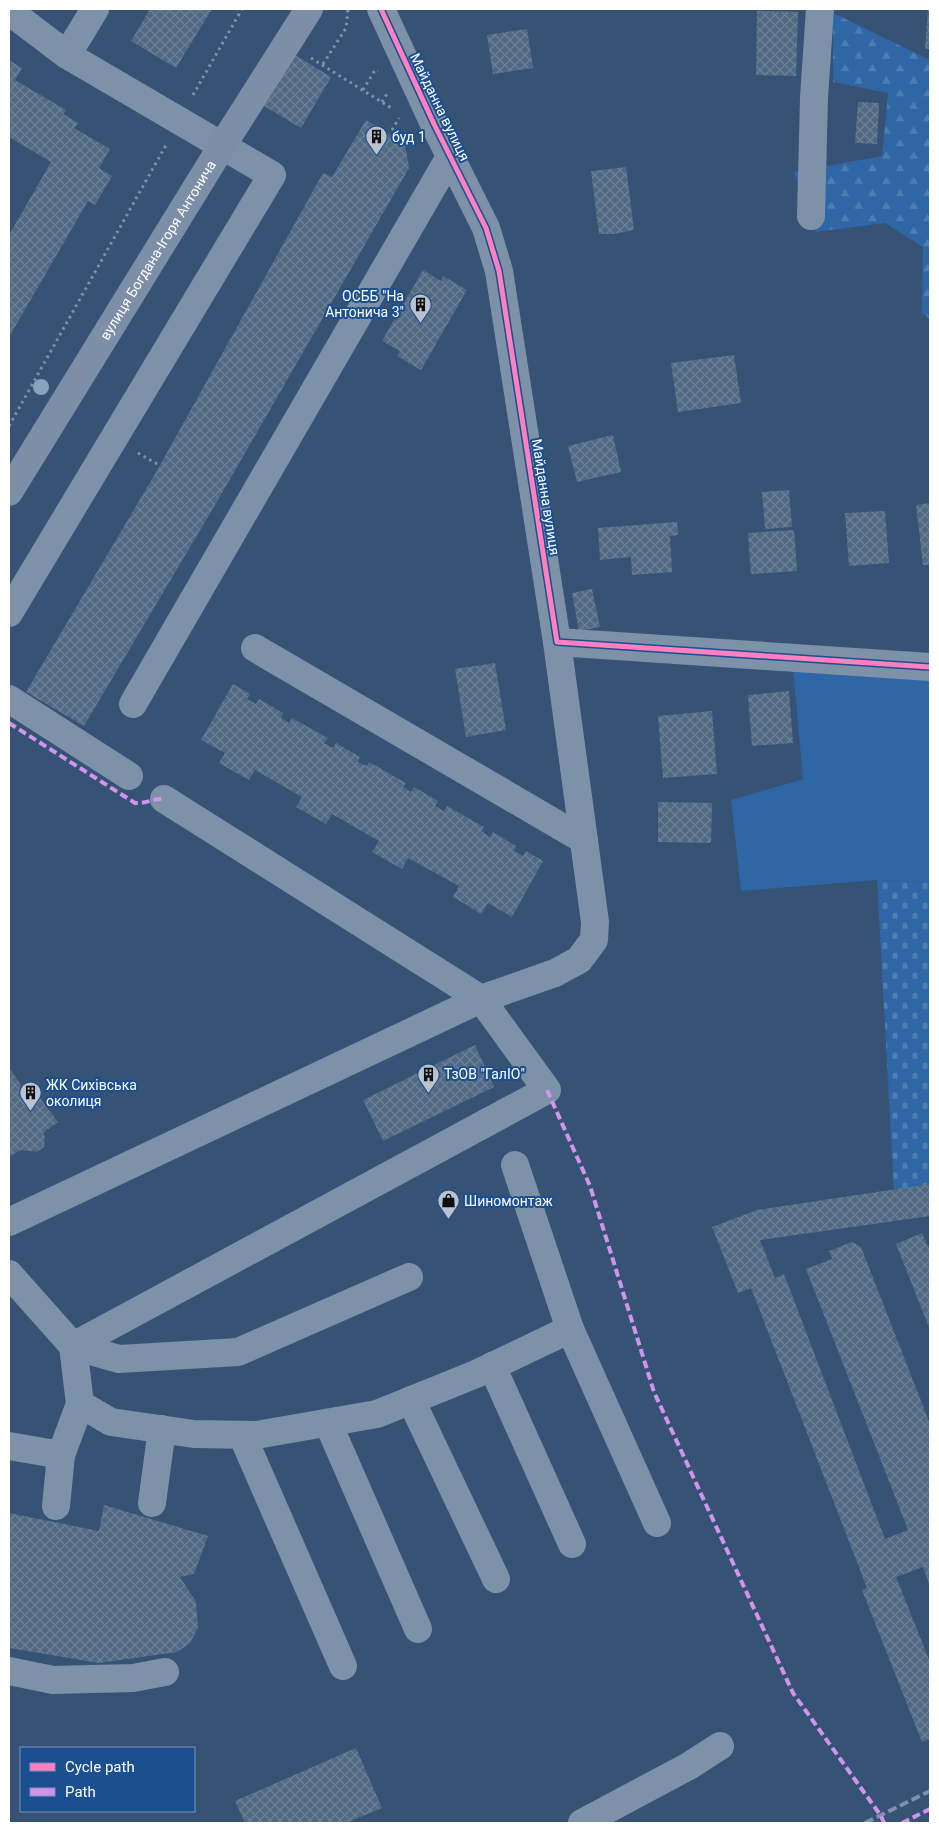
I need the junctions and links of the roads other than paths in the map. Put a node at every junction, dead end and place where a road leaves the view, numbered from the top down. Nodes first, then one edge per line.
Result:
1 (95, 9) edge
2 (309, 9) edge
3 (381, 9) edge
4 (820, 9) edge
5 (9, 11) edge
6 (67, 55) junction
7 (222, 146) junction
8 (451, 155) junction
9 (812, 216) dead end
10 (9, 492) edge
11 (9, 613) edge
12 (557, 642) junction
13 (255, 648) dead end
14 (930, 667) edge
15 (9, 700) edge
16 (133, 704) dead end
17 (129, 776) dead end
18 (164, 799) dead end
19 (584, 840) junction
20 (481, 999) junction
21 (515, 1164) dead end
22 (9, 1222) edge
23 (9, 1274) edge
24 (409, 1277) dead end
25 (570, 1329) junction
26 (73, 1346) junction
27 (492, 1366) junction
28 (411, 1400) junction
29 (80, 1404) junction
30 (328, 1422) junction
31 (162, 1429) junction
32 (242, 1435) junction
33 (9, 1446) edge
34 (61, 1456) junction
35 (152, 1503) dead end
36 (56, 1506) dead end
37 (657, 1523) dead end
38 (572, 1544) dead end
39 (496, 1579) dead end
40 (418, 1629) dead end
41 (343, 1666) dead end
42 (9, 1671) edge
43 (165, 1672) dead end
44 (720, 1746) dead end
45 (582, 1823) edge

1 - 6 street
2 - 7 main road, вулиця Богдана-Ігоря Антонича
3 - 8 street, Майданна вулиця
4 - 9 street
5 - 6 street
6 - 7 street
7 - 10 main road, вулиця Богдана-Ігоря Антонича
7 - 11 street
8 - 12 street, Майданна вулиця
8 - 16 street
12 - 14 street
12 - 19 street, Майданна вулиця
13 - 19 street
15 - 17 street
18 - 20 street
19 - 20 street, Майданна вулиця
20 - 22 street, Майданна вулиця
20 - 26 street
21 - 25 street
23 - 26 street
24 - 26 street
25 - 27 street
25 - 37 street
26 - 29 street
27 - 28 street
27 - 38 street
28 - 30 street
28 - 39 street
29 - 31 street
29 - 34 street
30 - 32 street
30 - 40 street
31 - 32 street
31 - 35 street
32 - 41 street
33 - 34 street
34 - 36 street
42 - 43 street
44 - 45 street

